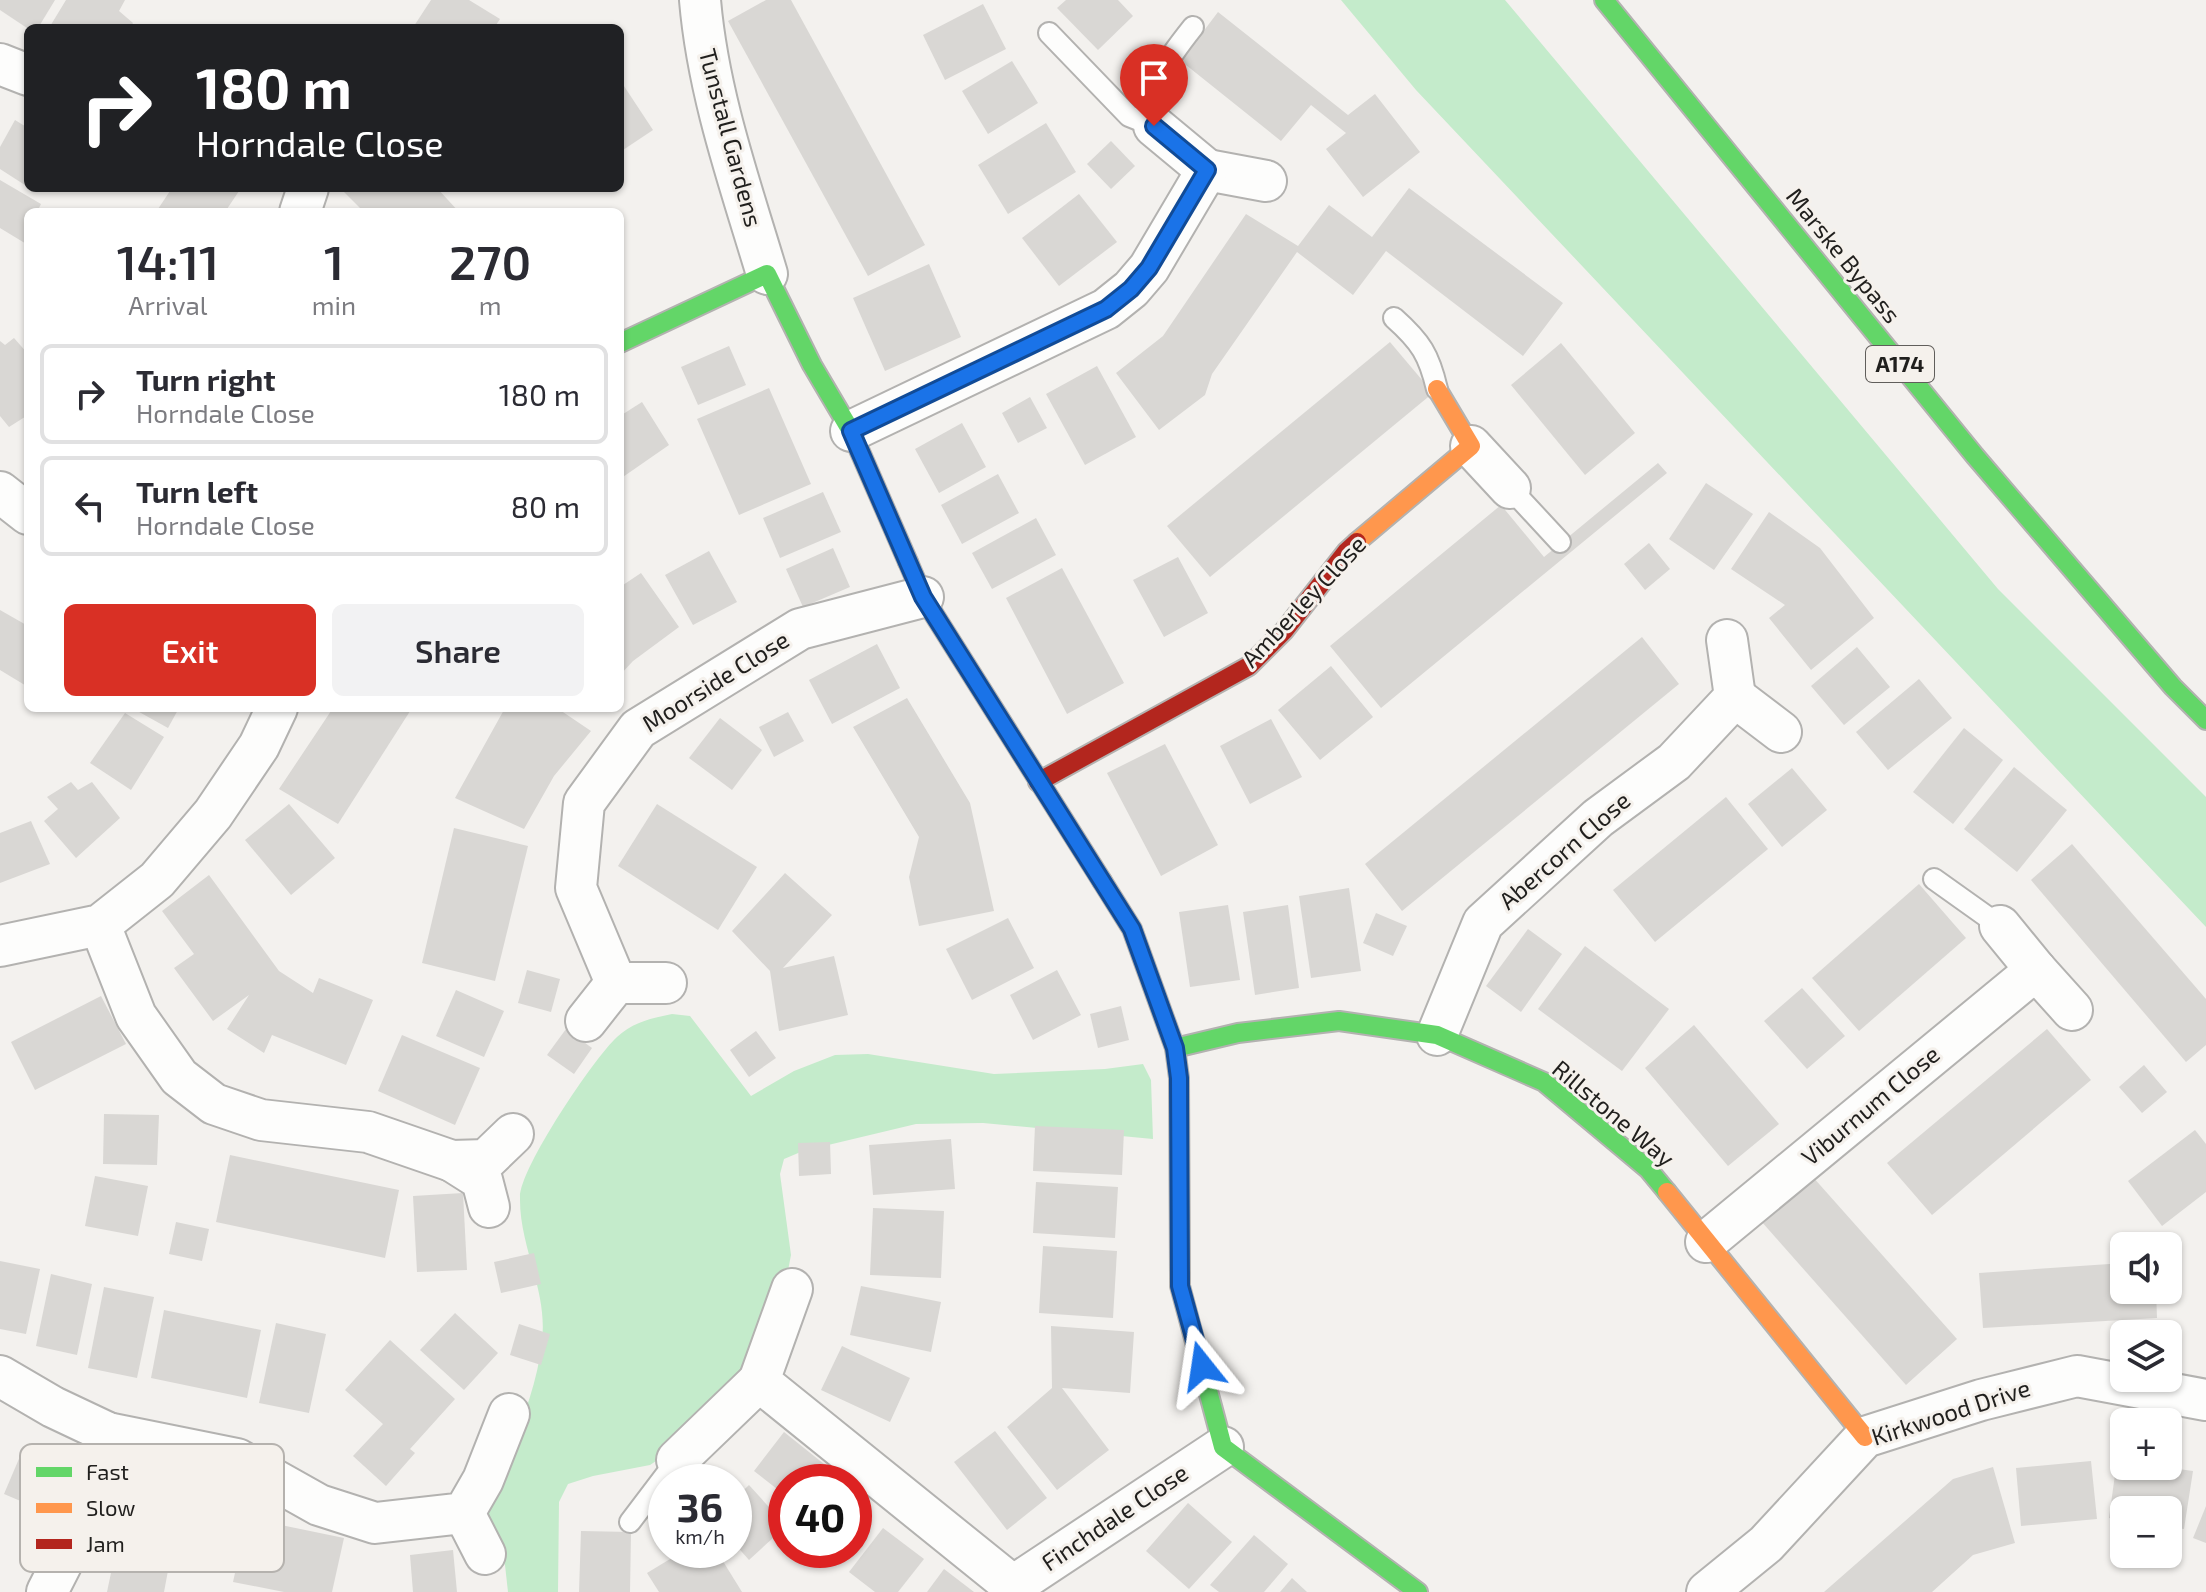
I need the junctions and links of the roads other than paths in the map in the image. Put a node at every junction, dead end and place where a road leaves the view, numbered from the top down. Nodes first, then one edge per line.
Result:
1 (700, 0) edge
2 (1604, 0) edge
3 (1193, 27) dead end
4 (1049, 33) dead end
5 (0, 64) edge
6 (24, 73) edge
7 (1154, 126) junction
8 (1207, 170) junction
9 (1266, 181) dead end
10 (767, 274) junction
11 (1394, 318) dead end
12 (624, 341) edge
13 (1437, 389) joint
14 (851, 431) junction
15 (1471, 446) junction
16 (1510, 488) joint
17 (0, 492) edge
18 (24, 511) edge
19 (1560, 542) dead end
20 (923, 597) junction
21 (1727, 640) dead end
22 (1735, 697) junction
23 (275, 712) edge
24 (2206, 720) edge
25 (1781, 732) dead end
26 (1038, 782) junction
27 (1934, 879) dead end
28 (100, 925) junction
29 (2000, 926) joint
30 (0, 946) edge
31 (2036, 970) junction
32 (616, 983) junction
33 (666, 983) dead end
34 (2072, 1010) dead end
35 (586, 1021) dead end
36 (1437, 1035) junction
37 (1175, 1048) junction
38 (513, 1134) dead end
39 (452, 1161) junction
40 (489, 1207) dead end
41 (1706, 1242) junction
42 (792, 1289) dead end
43 (0, 1376) edge
44 (759, 1381) junction
45 (2206, 1400) edge
46 (509, 1414) dead end
47 (108, 1433) junction
48 (1865, 1437) junction
49 (104, 1444) edge
50 (163, 1444) edge
51 (1223, 1447) junction
52 (677, 1460) joint
53 (284, 1485) edge
54 (464, 1513) junction
55 (630, 1522) dead end
56 (485, 1554) dead end
57 (57, 1572) edge
58 (1012, 1589) edge
59 (47, 1592) edge
60 (1418, 1592) edge
61 (1707, 1592) edge

1 - 10 street, Tunstall Gardens
2 - 24 street, Marske Bypass / A174
3 - 7 lane
4 - 7 lane
5 - 6 street
7 - 8 street
8 - 9 street
8 - 14 street
10 - 12 street
10 - 14 street
11 - 13 lane
13 - 15 street
14 - 20 street
15 - 16 street
15 - 26 street, Amberley Close
16 - 19 lane
17 - 18 street
20 - 26 street
20 - 32 street, Moorside Close
21 - 22 street
22 - 25 street
22 - 36 street, Abercorn Close
23 - 28 street
26 - 37 street
27 - 29 lane
28 - 30 street
28 - 39 street
29 - 31 street
31 - 34 street
31 - 41 street, Viburnum Close
32 - 33 street
32 - 35 street
36 - 37 street, Rillstone Way
36 - 41 street, Rillstone Way
37 - 51 street
38 - 39 street
39 - 40 street
41 - 48 street, Rillstone Way
42 - 44 street
43 - 47 street
44 - 52 street
44 - 58 street
45 - 48 street, Kirkwood Drive
46 - 54 street
47 - 49 street
47 - 50 street
48 - 61 street, Kirkwood Drive
51 - 58 street, Finchdale Close
51 - 60 street
52 - 55 lane
53 - 54 street
54 - 56 street
57 - 59 street

